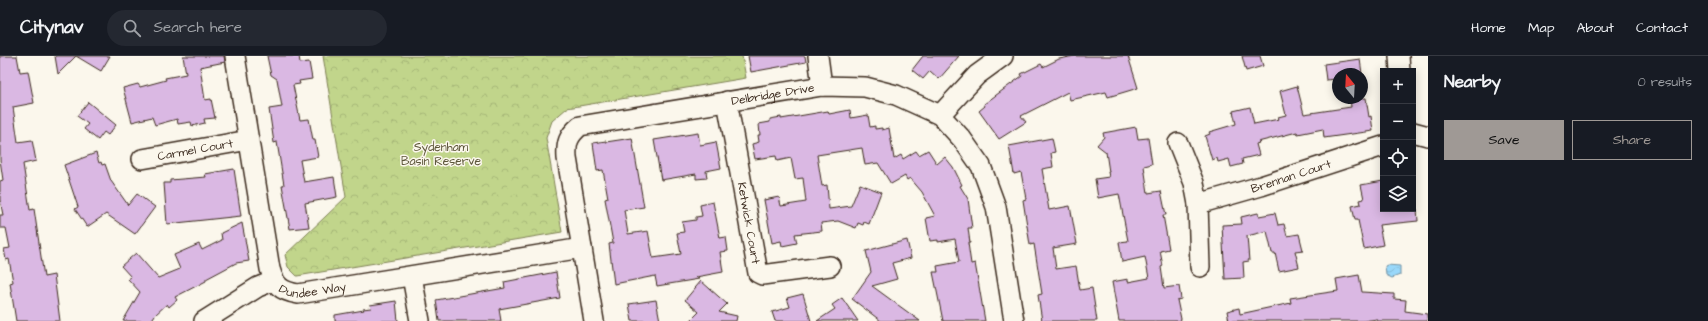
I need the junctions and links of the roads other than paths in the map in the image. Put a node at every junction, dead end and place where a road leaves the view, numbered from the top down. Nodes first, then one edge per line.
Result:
1 (235, 56) edge
2 (818, 56) edge
3 (1003, 56) edge
4 (1399, 56) edge
5 (1400, 68) edge
6 (822, 86) junction
7 (727, 101) junction
8 (940, 115) junction
9 (1416, 133) edge
10 (1428, 136) edge
11 (249, 140) junction
12 (1178, 143) dead end
13 (1380, 147) edge
14 (142, 159) dead end
15 (1198, 204) junction
16 (582, 248) junction
17 (830, 266) dead end
18 (1200, 267) dead end
19 (412, 276) junction
20 (273, 281) junction
21 (204, 321) edge
22 (420, 321) edge
23 (594, 321) edge
24 (1014, 321) edge

1 - 11 street, Dundee Way
2 - 6 street
3 - 8 street
4 - 5 street
6 - 7 street, Delbridge Drive
6 - 8 street, Delbridge Drive
7 - 16 street, Delbridge Drive
7 - 17 street, Ketwick Court
8 - 24 street, Delbridge Drive
9 - 10 street
11 - 14 street, Carmel Court
11 - 20 street, Dundee Way
12 - 15 street
13 - 15 street, Brennan Court
15 - 18 street
16 - 19 street, Dundee Way
16 - 23 street, Delbridge Drive
19 - 20 street, Dundee Way
19 - 22 street
20 - 21 street

